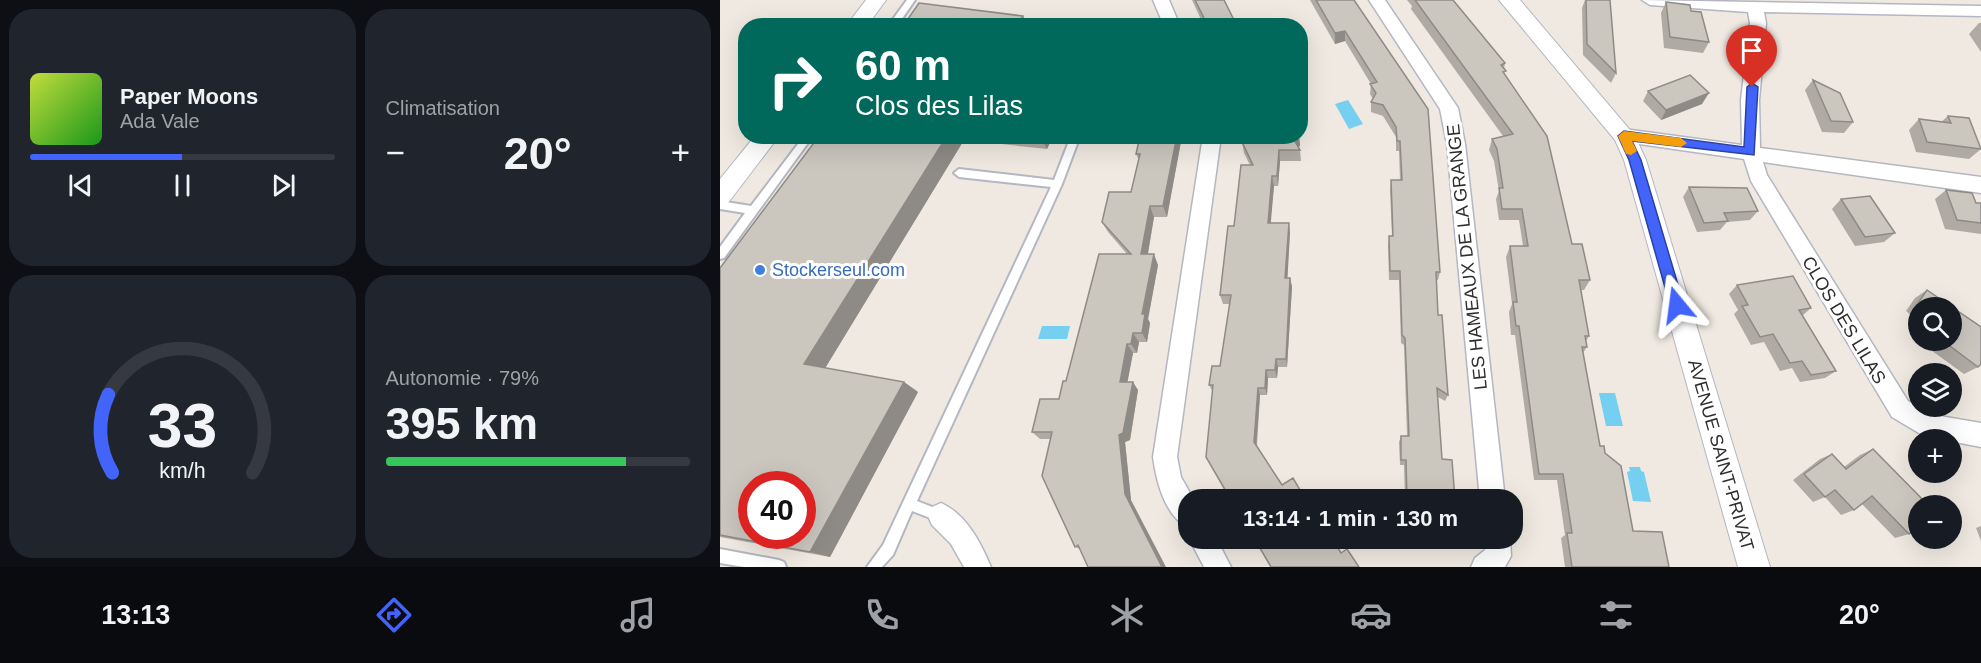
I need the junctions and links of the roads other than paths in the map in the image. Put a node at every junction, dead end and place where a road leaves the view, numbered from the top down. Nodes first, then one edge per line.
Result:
1 (876, 0) edge
2 (911, 0) edge
3 (1161, 0) edge
4 (1377, 0) edge
5 (1509, 0) edge
6 (1650, 0) edge
7 (1755, 7) junction
8 (1981, 11) edge
9 (862, 18) edge
10 (898, 18) edge
11 (1169, 18) edge
12 (1624, 136) junction
13 (762, 144) edge
14 (803, 144) edge
15 (1073, 144) edge
16 (1211, 144) edge
17 (1749, 152) junction
18 (959, 173) dead end
19 (1057, 184) junction
20 (1981, 185) edge
21 (720, 196) edge
22 (720, 206) edge
23 (754, 211) junction
24 (720, 255) edge
25 (1981, 435) edge
26 (1491, 489) edge
27 (1178, 497) edge
28 (909, 504) junction
29 (941, 516) joint
30 (1208, 549) edge
31 (1498, 549) edge
32 (720, 556) edge
33 (779, 567) edge
34 (874, 567) edge
35 (978, 567) edge
36 (1218, 567) edge
37 (1484, 567) edge
38 (1754, 567) edge

1 - 9 street
2 - 10 lane
3 - 11 street
4 - 26 street, LES HAMEAUX DE LA GRANGE
5 - 12 street, AVENUE SAINT-PRIVAT
6 - 7 street
7 - 8 street
7 - 17 street, CLOS DES LILAS
12 - 17 street
12 - 38 street, AVENUE SAINT-PRIVAT
13 - 21 street
14 - 23 lane
15 - 19 lane
16 - 27 street
17 - 20 street
17 - 25 street, CLOS DES LILAS
18 - 19 lane
19 - 28 lane
22 - 23 lane
23 - 24 lane
28 - 29 lane
28 - 34 lane
29 - 35 street
30 - 36 street
31 - 37 street
32 - 33 lane

